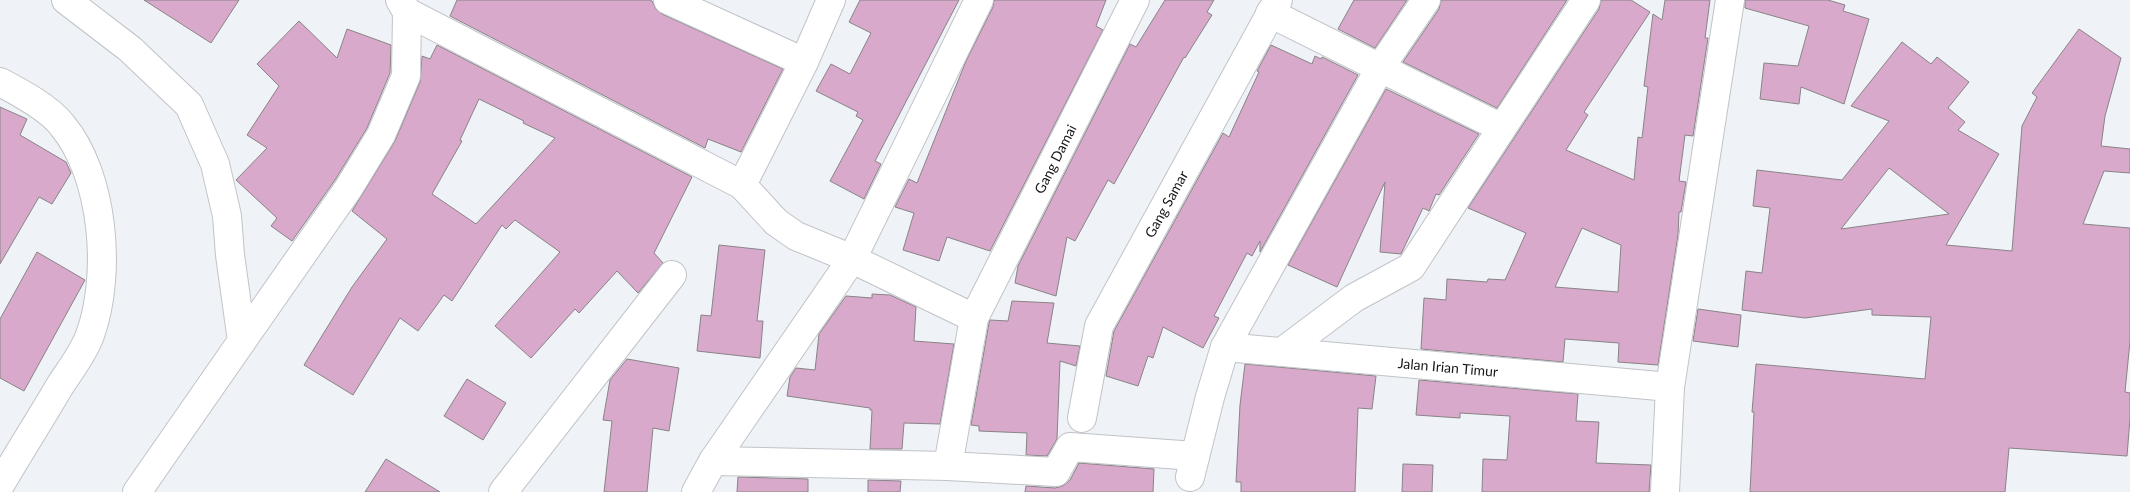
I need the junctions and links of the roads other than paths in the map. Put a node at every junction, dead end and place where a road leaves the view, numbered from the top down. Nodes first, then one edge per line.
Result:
1 (66, 0) edge
2 (668, 0) edge
3 (831, 0) edge
4 (979, 0) edge
5 (1135, 0) edge
6 (1426, 0) edge
7 (1586, 0) edge
8 (1730, 0) edge
9 (403, 6) edge
10 (1274, 7) edge
11 (804, 62) junction
12 (1380, 68) junction
13 (0, 82) edge
14 (1502, 128) junction
15 (742, 185) junction
16 (852, 259) junction
17 (672, 275) dead end
18 (974, 318) junction
19 (242, 341) junction
20 (1226, 347) junction
21 (1282, 352) junction
22 (1670, 387) junction
23 (1082, 418) dead end
24 (713, 461) junction
25 (948, 466) junction
26 (0, 484) edge
27 (137, 492) edge
28 (503, 492) edge
29 (696, 492) edge
30 (1665, 492) edge

1 - 19 street
2 - 11 street
3 - 11 street
4 - 16 street
5 - 18 street, Gang Damai
6 - 12 street
7 - 14 street
8 - 22 street
9 - 15 street
9 - 19 street
10 - 12 street
10 - 23 street, Gang Samar
11 - 15 street
12 - 14 street
12 - 20 street
13 - 26 street
14 - 21 street
15 - 16 street
16 - 18 street
16 - 24 street
17 - 28 street
18 - 25 street, Gang Damai
19 - 27 street
20 - 21 street, Jalan Irian Timur
20 - 25 street
21 - 22 street, Jalan Irian Timur
22 - 30 street
24 - 25 street
24 - 29 street

